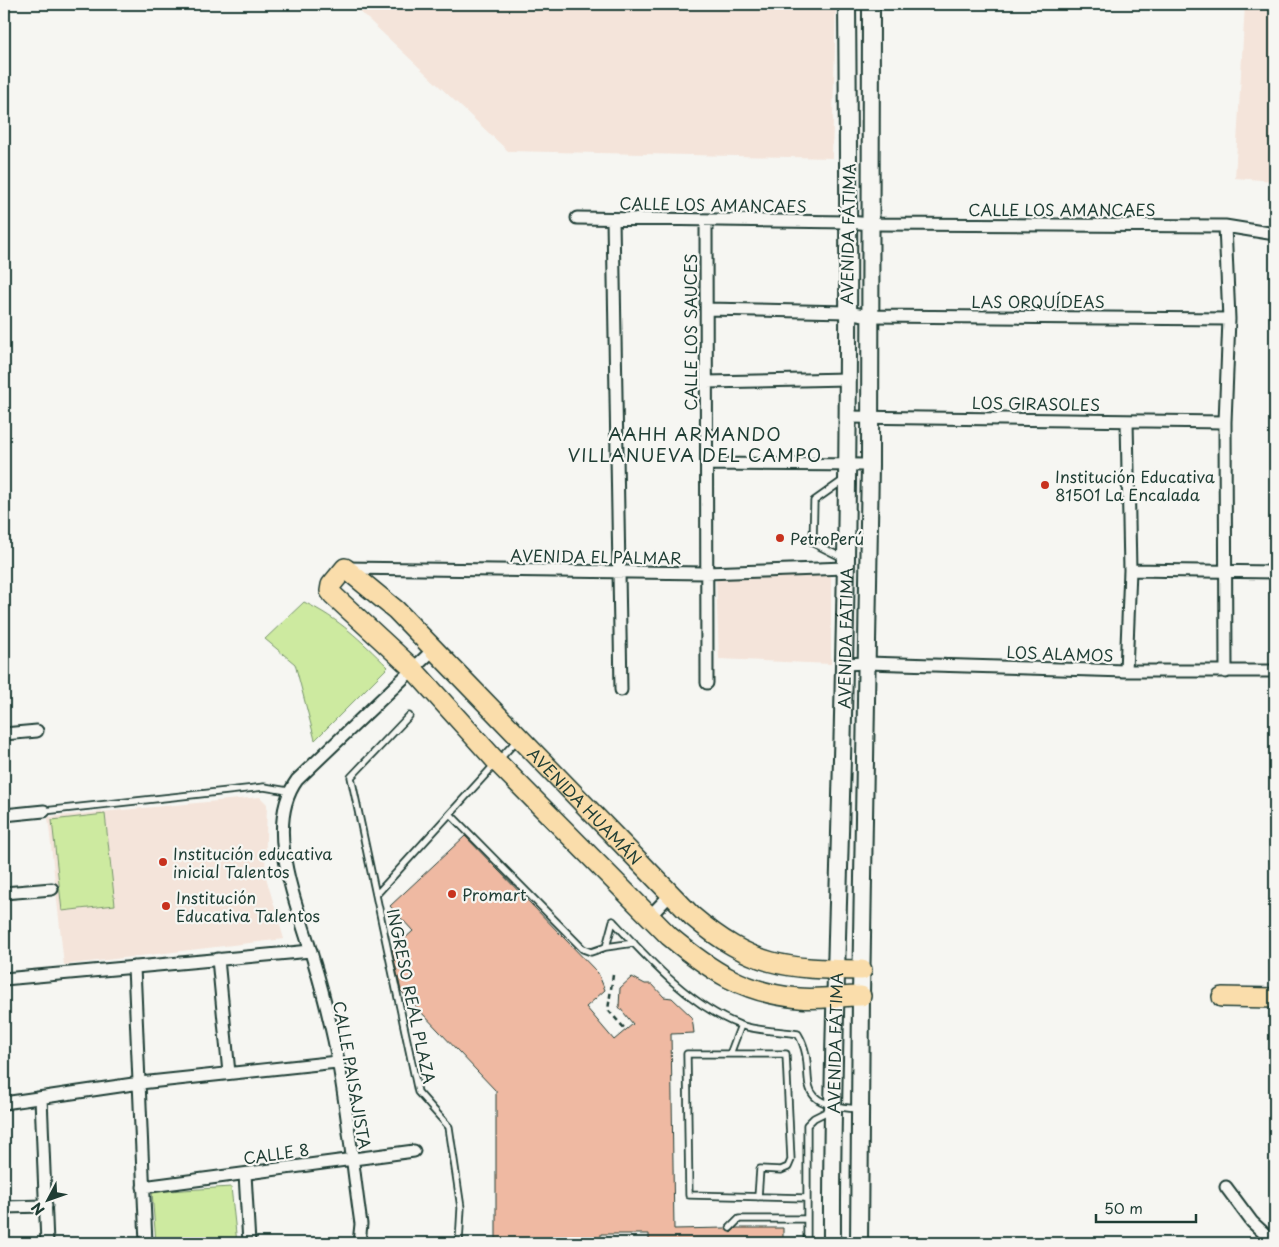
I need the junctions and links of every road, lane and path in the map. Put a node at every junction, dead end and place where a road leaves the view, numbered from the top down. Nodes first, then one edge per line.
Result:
1 (847, 4) edge
2 (871, 4) edge
3 (577, 218) dead end
4 (613, 218) junction
5 (706, 220) junction
6 (849, 222) junction
7 (871, 224) junction
8 (1225, 226) junction
9 (1275, 234) edge
10 (706, 309) junction
11 (847, 312) junction
12 (870, 316) junction
13 (1230, 319) junction
14 (847, 379) junction
15 (706, 382) junction
16 (869, 416) junction
17 (847, 417) junction
18 (1127, 421) junction
19 (1225, 422) junction
20 (708, 464) junction
21 (870, 465) junction
22 (846, 471) junction
23 (846, 563) junction
24 (345, 568) junction
25 (1130, 570) junction
26 (1275, 572) edge
27 (620, 573) junction
28 (1226, 573) junction
29 (706, 574) junction
30 (434, 648) junction
31 (867, 663) junction
32 (844, 664) junction
33 (413, 669) junction
34 (1126, 671) junction
35 (1275, 671) edge
36 (1226, 672) junction
37 (707, 684) dead end
38 (621, 690) dead end
39 (408, 716) dead end
40 (37, 731) dead end
41 (4, 734) edge
42 (518, 738) junction
43 (496, 760) junction
44 (288, 791) junction
45 (44, 811) joint
46 (4, 814) edge
47 (450, 814) junction
48 (840, 831) junction
49 (864, 832) junction
50 (52, 889) dead end
51 (4, 893) edge
52 (376, 894) junction
53 (671, 894) junction
54 (650, 916) junction
55 (634, 943) junction
56 (606, 947) junction
57 (311, 951) junction
58 (218, 959) junction
59 (134, 966) junction
60 (836, 970) junction
61 (862, 970) junction
62 (613, 974) dead end
63 (4, 979) edge
64 (861, 996) junction
65 (835, 997) junction
66 (1222, 997) dead end
67 (1275, 998) edge
68 (741, 1025) junction
69 (626, 1030) dead end
70 (730, 1054) junction
71 (337, 1062) junction
72 (229, 1073) junction
73 (140, 1082) junction
74 (41, 1098) junction
75 (4, 1103) edge
76 (834, 1107) junction
77 (860, 1110) junction
78 (414, 1151) dead end
79 (351, 1158) junction
80 (245, 1174) junction
81 (1226, 1186) dead end
82 (143, 1187) junction
83 (758, 1197) junction
84 (806, 1198) junction
85 (832, 1202) junction
86 (859, 1202) junction
87 (46, 1206) junction
88 (4, 1207) edge
89 (806, 1219) junction
90 (730, 1228) dead end
91 (1275, 1237) edge
92 (47, 1243) edge
93 (146, 1243) edge
94 (249, 1243) edge
95 (359, 1243) edge
96 (460, 1243) edge
97 (806, 1243) edge
98 (832, 1243) edge
99 (859, 1243) edge

1 - 6 main road, AVENIDA FÁTIMA
2 - 7 main road, AVENIDA FÁTIMA
3 - 4 street, CALLE LOS AMANCAES
4 - 5 street, CALLE LOS AMANCAES
4 - 27 street
5 - 6 street, CALLE LOS AMANCAES
5 - 10 street, CALLE LOS SAUCES
6 - 7 street, CALLE LOS AMANCAES
6 - 11 main road, AVENIDA FÁTIMA
7 - 8 street, CALLE LOS AMANCAES
7 - 12 main road, AVENIDA FÁTIMA
8 - 9 street, CALLE LOS AMANCAES
8 - 13 street
10 - 11 street, LAS ORQUÍDEAS
10 - 15 street, CALLE LOS SAUCES
11 - 12 street, LAS ORQUÍDEAS
11 - 14 main road, AVENIDA FÁTIMA
12 - 13 street, LAS ORQUÍDEAS
12 - 16 main road, AVENIDA FÁTIMA
13 - 19 street
14 - 15 street
14 - 17 main road, AVENIDA FÁTIMA
15 - 20 street, CALLE LOS SAUCES
16 - 17 street, LOS GIRASOLES
16 - 18 street, LOS GIRASOLES
16 - 21 main road, AVENIDA FÁTIMA
17 - 22 main road, AVENIDA FÁTIMA
18 - 19 street, LOS GIRASOLES
18 - 25 street
19 - 28 street
20 - 22 street
20 - 29 street, CALLE LOS SAUCES
21 - 22 street
21 - 31 main road, AVENIDA FÁTIMA
22 - 23 main road, AVENIDA FÁTIMA
22 - 23 lane
23 - 29 street, AVENIDA EL PALMAR
23 - 32 main road, AVENIDA FÁTIMA
24 - 27 street, AVENIDA EL PALMAR
24 - 30 main road, AVENIDA HUAMÁN
24 - 33 main road, AVENIDA HUAMÁN
25 - 28 street
25 - 34 street
26 - 28 street
27 - 29 street, AVENIDA EL PALMAR
27 - 38 street
28 - 36 street
29 - 37 street, CALLE LOS SAUCES
30 - 33 street
30 - 42 main road, AVENIDA HUAMÁN
31 - 32 street, LOS ALAMOS
31 - 34 street, LOS ALAMOS
31 - 49 main road, AVENIDA FÁTIMA
32 - 48 main road, AVENIDA FÁTIMA
33 - 43 main road, AVENIDA HUAMÁN
33 - 44 street
34 - 36 street, LOS ALAMOS
35 - 36 street, LOS ALAMOS
39 - 52 lane
40 - 41 street
42 - 43 lane, INGRESO REAL PLAZA
42 - 53 main road, AVENIDA HUAMÁN
43 - 47 lane, INGRESO REAL PLAZA
43 - 54 main road, AVENIDA HUAMÁN
44 - 45 lane
44 - 57 street, CALLE PAISAJISTA
45 - 46 street
47 - 52 lane, INGRESO REAL PLAZA
47 - 56 lane
48 - 49 main road
48 - 60 main road, AVENIDA FÁTIMA
49 - 61 main road, AVENIDA FÁTIMA
50 - 51 street
52 - 96 lane, INGRESO REAL PLAZA
53 - 54 street
53 - 60 main road, AVENIDA HUAMÁN
54 - 65 main road, AVENIDA HUAMÁN
55 - 56 lane
55 - 56 lane
55 - 68 lane
57 - 58 street
57 - 71 street, CALLE PAISAJISTA
58 - 59 street
58 - 72 street
59 - 63 street
59 - 73 street
60 - 61 main road, AVENIDA HUAMÁN
60 - 65 main road, AVENIDA FÁTIMA
61 - 64 main road, AVENIDA FÁTIMA
62 - 69 path
64 - 65 main road, AVENIDA HUAMÁN
64 - 77 main road, AVENIDA FÁTIMA
65 - 76 main road, AVENIDA FÁTIMA
66 - 67 main road
68 - 70 lane
68 - 76 lane
70 - 83 lane
70 - 83 lane
71 - 72 street
71 - 79 street, CALLE PAISAJISTA
72 - 73 street
73 - 74 street
73 - 82 street
74 - 75 street
74 - 87 street
76 - 77 lane
76 - 84 lane
76 - 85 main road, AVENIDA FÁTIMA
77 - 86 main road, AVENIDA FÁTIMA
78 - 79 street, CALLE 8
79 - 80 street, CALLE 8
79 - 95 street, CALLE PAISAJISTA
80 - 82 street, CALLE 8
80 - 94 street
81 - 91 street
82 - 93 street
83 - 84 lane
84 - 89 lane
85 - 86 main road
85 - 98 main road, AVENIDA FÁTIMA
86 - 99 main road, AVENIDA FÁTIMA
87 - 88 street
87 - 92 street
89 - 90 lane
89 - 97 lane

